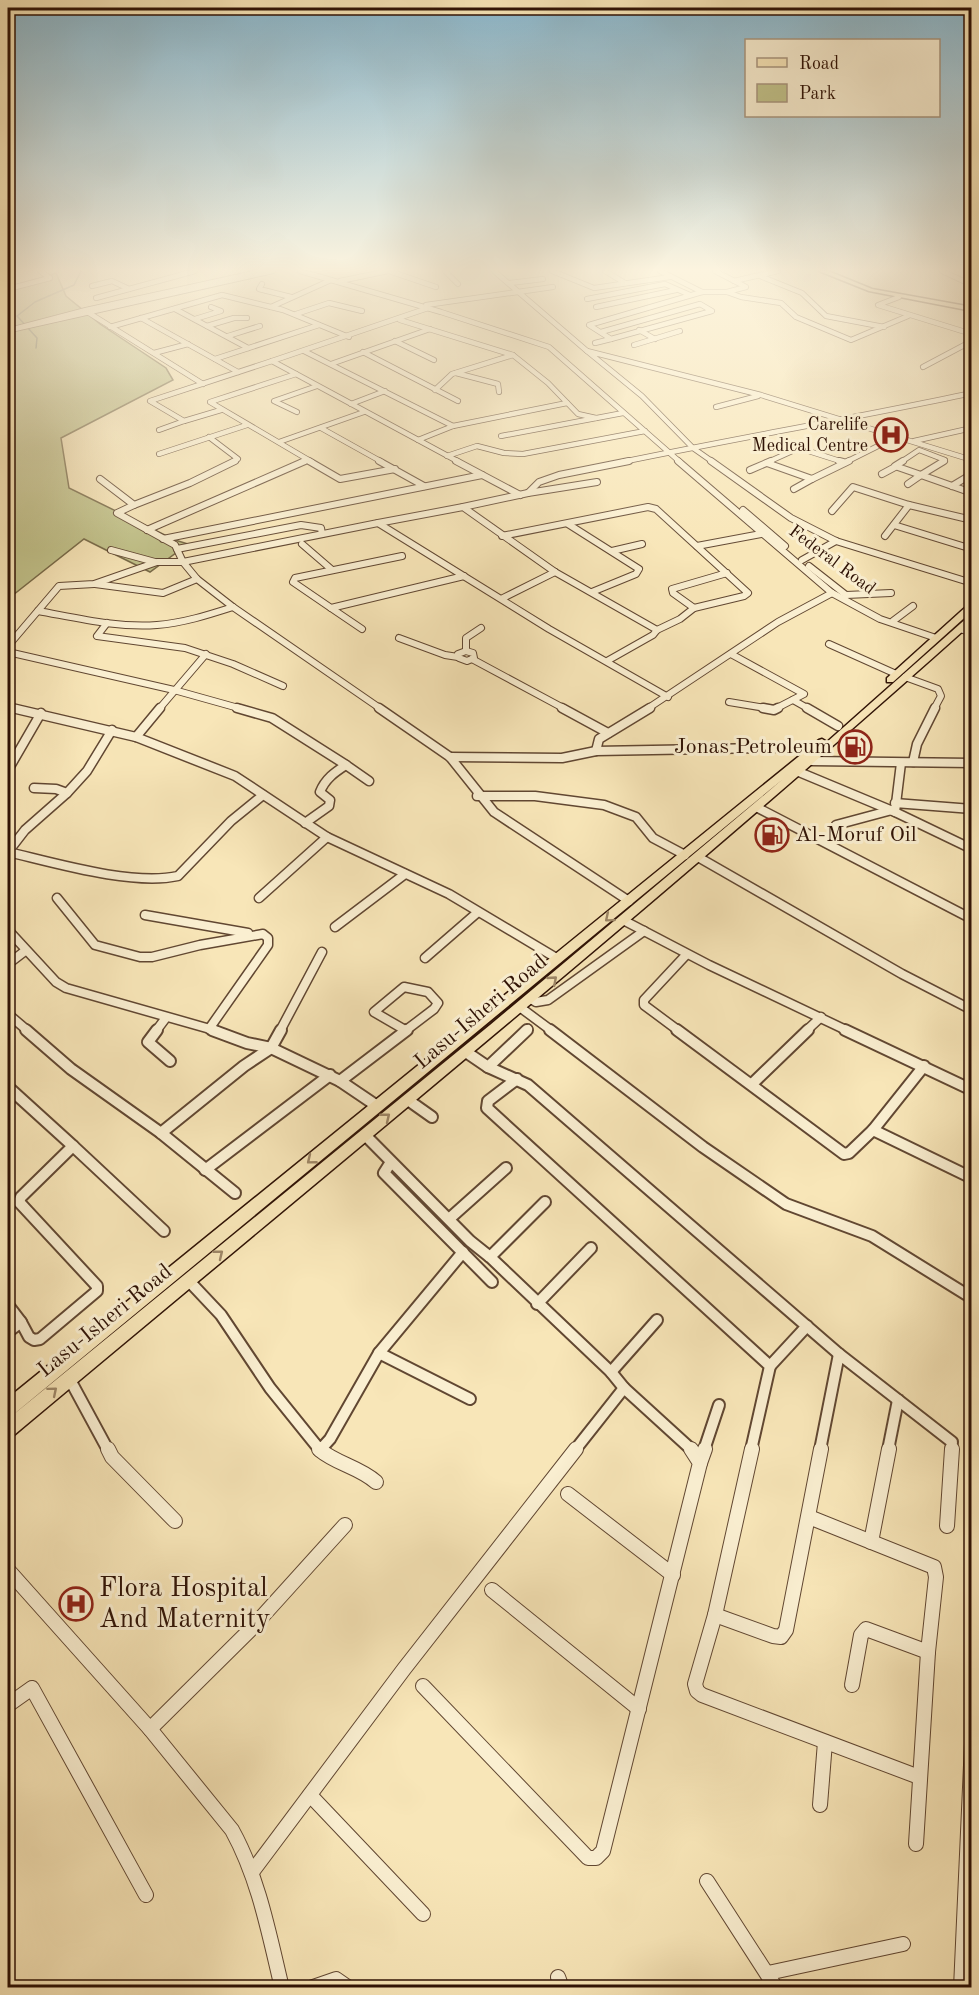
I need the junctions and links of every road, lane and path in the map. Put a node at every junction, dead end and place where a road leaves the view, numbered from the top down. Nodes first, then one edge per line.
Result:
1 (171, 364) edge
2 (223, 364) edge
3 (262, 364) edge
4 (278, 364) edge
5 (331, 364) edge
6 (386, 364) edge
7 (483, 364) edge
8 (524, 364) edge
9 (568, 364) edge
10 (577, 364) edge
11 (603, 364) edge
12 (639, 364) edge
13 (928, 364) edge
14 (923, 367) dead end
15 (238, 372) junction
16 (454, 373) junction
17 (296, 374) junction
18 (202, 384) junction
19 (424, 384) junction
20 (317, 386) junction
21 (435, 390) junction
22 (385, 391) junction
23 (499, 392) dead end
24 (972, 393) edge
25 (760, 395) junction
26 (458, 402) dead end
27 (567, 403) junction
28 (351, 404) junction
29 (716, 407) dead end
30 (221, 410) junction
31 (297, 412) dead end
32 (364, 412) junction
33 (623, 413) junction
34 (596, 418) junction
35 (846, 420) junction
36 (184, 421) junction
37 (247, 425) junction
38 (453, 426) junction
39 (321, 428) junction
40 (972, 428) edge
41 (159, 430) dead end
42 (645, 431) junction
43 (501, 436) dead end
44 (898, 436) junction
45 (209, 437) junction
46 (418, 440) junction
47 (915, 441) junction
48 (279, 442) junction
49 (693, 448) junction
50 (672, 452) junction
51 (159, 454) dead end
52 (447, 456) junction
53 (972, 459) edge
54 (306, 460) junction
55 (843, 462) junction
56 (768, 463) junction
57 (895, 466) junction
58 (395, 469) junction
59 (750, 470) dead end
60 (882, 474) dead end
61 (972, 474) edge
62 (482, 475) junction
63 (921, 476) junction
64 (99, 479) dead end
65 (812, 479) junction
66 (597, 482) dead end
67 (908, 484) dead end
68 (424, 486) junction
69 (952, 486) junction
70 (794, 489) dead end
71 (528, 493) junction
72 (972, 493) edge
73 (520, 495) junction
74 (134, 505) junction
75 (909, 505) junction
76 (464, 507) junction
77 (832, 511) dead end
78 (972, 520) edge
79 (378, 523) junction
80 (567, 524) junction
81 (894, 525) junction
82 (147, 530) junction
83 (357, 533) dead end
84 (322, 534) junction
85 (761, 534) junction
86 (502, 536) junction
87 (885, 536) dead end
88 (163, 539) junction
89 (836, 541) junction
90 (302, 544) junction
91 (642, 544) dead end
92 (697, 546) junction
93 (177, 549) junction
94 (972, 549) edge
95 (111, 550) dead end
96 (612, 551) junction
97 (402, 556) dead end
98 (237, 557) dead end
99 (802, 560) junction
100 (157, 562) junction
101 (183, 562) junction
102 (331, 569) junction
103 (555, 572) junction
104 (727, 573) junction
105 (464, 576) junction
106 (197, 579) junction
107 (972, 583) edge
108 (94, 584) junction
109 (591, 592) junction
110 (832, 593) junction
111 (891, 593) dead end
112 (846, 595) junction
113 (503, 598) junction
114 (913, 606) dead end
115 (972, 606) edge
116 (232, 607) junction
117 (331, 608) junction
118 (694, 609) junction
119 (38, 611) junction
120 (972, 618) edge
121 (893, 622) junction
122 (107, 623) junction
123 (481, 628) dead end
124 (362, 629) dead end
125 (657, 630) junction
126 (966, 631) edge
127 (399, 638) dead end
128 (936, 639) junction
129 (829, 645) dead end
130 (8, 646) edge
131 (466, 651) junction
132 (8, 652) edge
133 (206, 654) junction
134 (731, 654) junction
135 (458, 657) junction
136 (472, 659) junction
137 (607, 661) junction
138 (900, 676) junction
139 (283, 686) dead end
140 (174, 690) junction
141 (668, 697) junction
142 (793, 700) junction
143 (729, 702) dead end
144 (8, 707) edge
145 (40, 713) junction
146 (838, 726) junction
147 (112, 730) junction
148 (608, 734) junction
149 (136, 737) junction
150 (816, 747) junction
151 (596, 751) junction
152 (450, 757) junction
153 (812, 761) junction
154 (913, 762) junction
155 (901, 763) junction
156 (972, 763) edge
157 (346, 765) junction
158 (8, 770) edge
159 (799, 772) junction
160 (369, 781) dead end
161 (34, 788) dead end
162 (67, 793) junction
163 (263, 795) junction
164 (477, 796) junction
165 (758, 808) junction
166 (894, 808) junction
167 (972, 809) edge
168 (305, 824) junction
169 (836, 825) dead end
170 (327, 837) junction
171 (972, 849) edge
172 (8, 852) edge
173 (691, 856) junction
174 (405, 874) junction
175 (57, 898) dead end
176 (259, 898) dead end
177 (629, 901) junction
178 (478, 912) junction
179 (146, 915) dead end
180 (972, 919) edge
181 (623, 920) junction
182 (335, 927) dead end
183 (8, 930) edge
184 (644, 931) junction
185 (263, 934) junction
186 (25, 951) junction
187 (321, 952) dead end
188 (686, 955) junction
189 (426, 958) dead end
190 (558, 959) junction
191 (8, 963) edge
192 (531, 999) junction
193 (521, 1008) junction
194 (972, 1010) edge
195 (8, 1014) edge
196 (821, 1017) junction
197 (165, 1018) junction
198 (209, 1029) junction
199 (528, 1029) dead end
200 (405, 1030) junction
201 (271, 1048) junction
202 (466, 1052) junction
203 (170, 1060) dead end
204 (924, 1066) junction
205 (488, 1067) junction
206 (330, 1075) junction
207 (517, 1079) junction
208 (340, 1080) junction
209 (752, 1084) junction
210 (8, 1087) edge
211 (972, 1090) edge
212 (408, 1100) junction
213 (377, 1106) junction
214 (432, 1117) dead end
215 (873, 1130) junction
216 (161, 1133) junction
217 (365, 1135) junction
218 (73, 1146) junction
219 (391, 1162) junction
220 (506, 1168) dead end
221 (205, 1170) junction
222 (972, 1178) edge
223 (235, 1193) dead end
224 (545, 1202) dead end
225 (449, 1219) junction
226 (164, 1231) dead end
227 (591, 1248) dead end
228 (463, 1252) junction
229 (490, 1257) junction
230 (188, 1280) junction
231 (492, 1282) dead end
232 (972, 1298) edge
233 (537, 1304) junction
234 (8, 1305) edge
235 (657, 1320) dead end
236 (112, 1321) junction
237 (21, 1322) junction
238 (807, 1326) junction
239 (8, 1332) edge
240 (122, 1334) junction
241 (380, 1353) junction
242 (839, 1354) junction
243 (770, 1366) junction
244 (611, 1372) junction
245 (69, 1378) junction
246 (624, 1388) junction
247 (470, 1399) dead end
248 (898, 1400) junction
249 (719, 1405) dead end
250 (8, 1408) edge
251 (8, 1429) edge
252 (320, 1450) junction
253 (700, 1463) junction
254 (376, 1482) dead end
255 (568, 1494) dead end
256 (809, 1517) junction
257 (175, 1521) dead end
258 (345, 1525) dead end
259 (947, 1526) dead end
260 (871, 1542) junction
261 (8, 1570) edge
262 (673, 1575) junction
263 (492, 1590) dead end
264 (715, 1615) junction
265 (928, 1653) junction
266 (852, 1685) dead end
267 (423, 1686) dead end
268 (8, 1705) edge
269 (639, 1709) junction
270 (150, 1729) junction
271 (825, 1742) junction
272 (972, 1743) edge
273 (919, 1777) junction
274 (310, 1795) junction
275 (820, 1805) dead end
276 (915, 1844) dead end
277 (252, 1872) junction
278 (707, 1881) dead end
279 (146, 1895) dead end
280 (423, 1914) dead end
281 (903, 1944) dead end
282 (768, 1973) junction
283 (282, 1988) edge
284 (310, 1988) edge
285 (349, 1988) edge
286 (776, 1988) edge
287 (961, 1988) edge

1 - 18 street
2 - 15 street
3 - 15 street
4 - 17 street
5 - 22 street
6 - 19 street
7 - 16 street
8 - 27 street
9 - 33 street, Federal Road
10 - 50 street, Federal Road
11 - 49 street
12 - 25 street
13 - 14 street
15 - 18 street
16 - 19 street
16 - 21 street
16 - 23 street
17 - 20 street
17 - 30 street
18 - 36 street
19 - 21 street
20 - 28 street
20 - 31 street
21 - 26 street
22 - 28 street
22 - 38 street
24 - 35 street
25 - 29 street
25 - 35 street
27 - 34 street
27 - 38 street
28 - 32 street
30 - 36 street
30 - 37 street
32 - 39 street
32 - 46 street
33 - 34 street
33 - 42 street, Federal Road
34 - 43 street
35 - 44 street
35 - 49 street
36 - 41 street
37 - 45 street
37 - 48 street
38 - 46 street
39 - 48 street
39 - 58 street
40 - 47 street
42 - 50 street, Federal Road
42 - 52 street
44 - 47 street
44 - 55 street
45 - 51 street
45 - 74 street
46 - 52 street
47 - 53 street
48 - 54 street
49 - 50 street
49 - 89 street
50 - 71 street
50 - 85 street, Federal Road
50 - 99 street, Federal Road
52 - 62 street
54 - 58 street
54 - 82 street
55 - 56 street
55 - 65 street
56 - 59 street
56 - 65 street
57 - 60 street
57 - 63 street
57 - 63 street
58 - 68 street
61 - 69 street
62 - 68 street
62 - 73 street
63 - 67 street
63 - 69 street
64 - 74 street
65 - 70 street
66 - 71 street
68 - 88 street
69 - 72 street
71 - 73 street
73 - 76 street
74 - 82 street
75 - 77 street
75 - 78 street
75 - 81 street
76 - 79 street
76 - 86 street
79 - 84 street
79 - 105 street
80 - 86 street
80 - 92 street
80 - 96 street
81 - 87 street
81 - 94 street
82 - 88 street
83 - 90 street
84 - 93 street
84 - 101 street
85 - 92 street
85 - 110 street, Federal Road
86 - 103 street
88 - 93 street
89 - 99 street
89 - 107 street
90 - 98 street
90 - 102 street
91 - 96 street
92 - 104 street
93 - 101 street
95 - 100 street
96 - 109 street
97 - 102 street
99 - 112 street, Federal Road
100 - 101 street
100 - 108 street
101 - 106 street
102 - 117 street
103 - 109 street
103 - 113 street
104 - 118 street
104 - 118 street
105 - 113 street
105 - 117 street
106 - 108 street
106 - 116 street
108 - 119 street
109 - 125 street
110 - 121 street, Federal Road
110 - 134 street
111 - 112 street
112 - 121 street, Federal Road
113 - 137 street
114 - 121 street
115 - 128 main road, Lasu-Isheri Road
116 - 122 street
116 - 152 street
117 - 124 street
118 - 125 street
119 - 122 street
119 - 130 street
120 - 126 main road, Lasu-Isheri Road
121 - 128 street
122 - 133 street
123 - 131 street
125 - 137 street
126 - 138 main road, Lasu-Isheri Road
127 - 135 street
128 - 138 main road, Lasu-Isheri Road
129 - 138 street
131 - 135 street
131 - 136 street
132 - 140 street
133 - 139 street
133 - 140 street
134 - 141 street
134 - 142 street
135 - 136 street
136 - 148 street
137 - 141 street
138 - 146 main road, Lasu-Isheri Road
138 - 153 main road, Lasu-Isheri Road
138 - 154 street
140 - 149 street
140 - 157 street
141 - 148 street
142 - 143 street
142 - 146 street
144 - 145 street
145 - 147 street
145 - 158 street
146 - 150 main road, Lasu-Isheri Road
147 - 149 street
147 - 162 street
148 - 151 street
149 - 163 street
150 - 151 street
150 - 173 main road, Lasu-Isheri Road
151 - 152 street
152 - 164 street
153 - 155 street
153 - 159 main road, Lasu-Isheri Road
154 - 155 street
154 - 156 street
155 - 166 street
157 - 160 street
157 - 168 street
159 - 165 main road, Lasu-Isheri Road
159 - 166 street
161 - 162 street
162 - 172 street
163 - 168 street
163 - 172 street
164 - 173 street
164 - 177 street
165 - 173 main road, Lasu-Isheri Road
165 - 180 street
166 - 167 street
166 - 169 street
166 - 171 street
168 - 170 street
170 - 174 street
170 - 176 street
173 - 177 main road, Lasu-Isheri Road
173 - 181 main road, Lasu-Isheri Road
173 - 194 street
174 - 178 street
174 - 182 street
175 - 185 street
177 -> 190 main road, Lasu-Isheri Road
178 - 189 street
178 - 190 street
179 - 185 street
181 - 184 street
192 -> 181 main road, Lasu-Isheri Road
183 - 186 street
184 - 188 street
184 - 192 street
185 - 198 street
186 - 191 street
186 - 197 street
187 - 201 street
188 - 196 street
188 - 209 street
190 - 213 main road, Lasu-Isheri Road
192 - 193 main road, Lasu-Isheri Road
193 - 202 main road, Lasu-Isheri Road
193 - 232 street
195 - 216 street
196 - 204 street
196 - 209 street
197 - 198 street
197 - 203 street
198 - 201 street
199 - 205 street
200 - 200 street
200 - 208 street
201 - 206 street
201 - 216 street
202 - 205 street
202 - 212 main road, Lasu-Isheri Road
204 - 211 street
204 - 215 street
205 - 207 street
206 - 208 street
206 - 221 street
207 - 238 street
207 - 243 street
208 - 213 street
209 - 215 street
210 - 218 street
212 - 214 street
217 -> 212 main road, Lasu-Isheri Road
213 -> 236 main road, Lasu-Isheri Road
215 - 222 street
216 - 221 street
217 - 219 street
230 -> 217 main road, Lasu-Isheri Road
218 - 226 street
218 - 237 street
219 - 225 street
219 - 228 street
220 - 225 street
221 - 223 street
224 - 229 street
225 - 229 street
227 - 233 street
228 - 231 street
228 - 241 street
229 - 233 street
230 - 240 main road, Lasu-Isheri Road
230 - 252 street
233 - 244 street
234 - 237 street
235 - 244 street
236 - 240 main road
236 - 250 main road, Lasu-Isheri Road
237 - 239 street
238 - 242 street
238 - 243 street
240 - 245 main road, Lasu-Isheri Road
241 - 247 street
241 - 252 street
242 - 248 street
242 - 256 street
243 - 264 street
244 - 246 street
251 -> 245 main road, Lasu-Isheri Road
245 - 257 street
246 - 253 street
246 - 274 street
248 - 259 street
248 - 260 street
249 - 253 street
252 - 254 street
253 - 262 street
255 - 262 street
256 - 260 street
256 - 264 street
258 - 270 street
260 - 265 street
261 - 270 street
262 - 269 street
263 - 269 street
264 - 271 street
265 - 266 street
265 - 273 street
267 - 269 street
268 - 279 street
270 - 277 street
271 - 273 street
271 - 275 street
272 - 287 street
273 - 276 street
274 - 277 street
274 - 280 street
277 - 283 street
278 - 282 street
281 - 282 street
282 - 286 street
284 - 285 street

